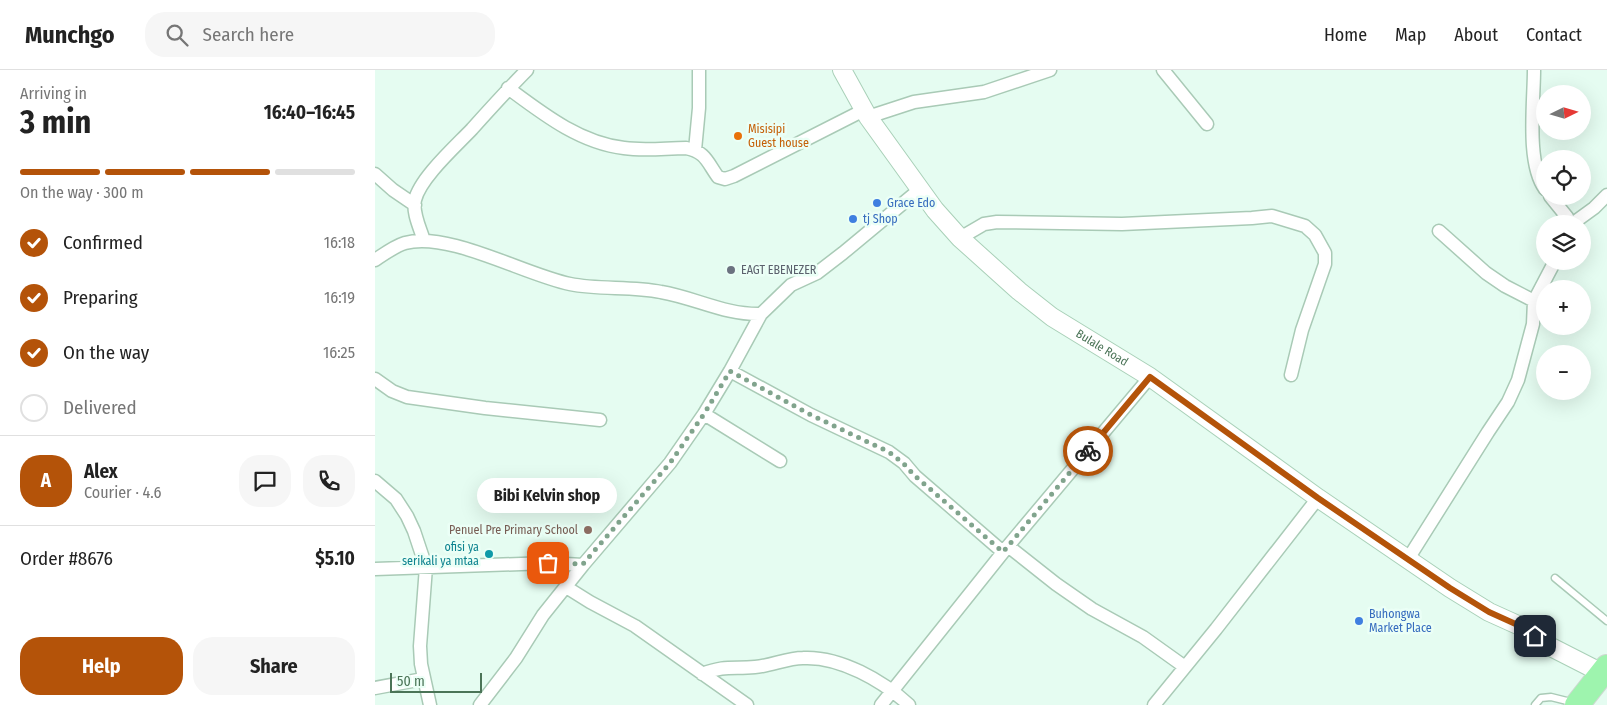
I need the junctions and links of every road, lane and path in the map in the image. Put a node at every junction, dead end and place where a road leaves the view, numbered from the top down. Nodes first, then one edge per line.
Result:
1 (527, 70) edge
2 (699, 70) edge
3 (842, 70) edge
4 (1050, 70) edge
5 (1163, 70) edge
6 (1534, 70) edge
7 (508, 88) junction
8 (866, 114) junction
9 (1207, 124) dead end
10 (695, 150) junction
11 (1536, 166) edge
12 (375, 174) edge
13 (919, 190) junction
14 (1607, 195) edge
15 (1558, 205) edge
16 (415, 206) junction
17 (1565, 215) edge
18 (1584, 215) edge
19 (1439, 231) dead end
20 (960, 238) junction
21 (424, 241) junction
22 (375, 260) edge
23 (1550, 270) edge
24 (1534, 302) junction
25 (761, 314) junction
26 (730, 371) junction
27 (1291, 375) dead end
28 (1150, 377) junction
29 (377, 385) edge
30 (704, 414) junction
31 (600, 420) dead end
32 (780, 461) dead end
33 (375, 482) edge
34 (1318, 498) junction
35 (1006, 549) junction
36 (1408, 559) junction
37 (583, 564) junction
38 (426, 567) junction
39 (375, 569) edge
40 (1555, 578) dead end
41 (567, 587) junction
42 (1607, 621) edge
43 (1185, 667) junction
44 (1605, 670) edge
45 (703, 674) junction
46 (423, 679) junction
47 (375, 688) edge
48 (893, 690) junction
49 (1578, 704) edge
50 (430, 705) edge
51 (480, 705) edge
52 (747, 705) edge
53 (881, 705) edge
54 (909, 705) edge
55 (1154, 705) edge
56 (1535, 705) edge

1 - 7 street
2 - 10 street
3 - 8 street, Bulale Road
4 - 8 street
5 - 9 street
6 - 11 street
7 - 10 street
7 - 16 street
8 - 10 street
8 - 13 street, Bulale Road
12 - 16 street
13 - 20 street, Bulale Road
13 - 25 street
14 - 18 street
15 - 17 street
16 - 21 street
19 - 24 street
20 - 27 street
20 - 28 street, Bulale Road
21 - 22 street
21 - 25 street
23 - 24 street
24 - 36 street
25 - 26 street
26 - 30 street
26 - 35 street
28 - 34 street, Bulale Road
28 - 35 street
29 - 31 street
30 - 32 street
30 - 37 street
33 - 38 street
34 - 36 street, Bulale Road
34 - 43 street
35 - 43 street
35 - 48 street
36 - 44 street, Bulale Road
37 - 38 street
37 - 41 street
38 - 39 street
38 - 46 street
40 - 42 lane
41 - 45 street
41 - 51 street
43 - 55 street
44 - 49 highway
45 - 48 street
45 - 52 street
46 - 47 street
46 - 50 street
48 - 53 street
48 - 54 street
49 - 56 lane

